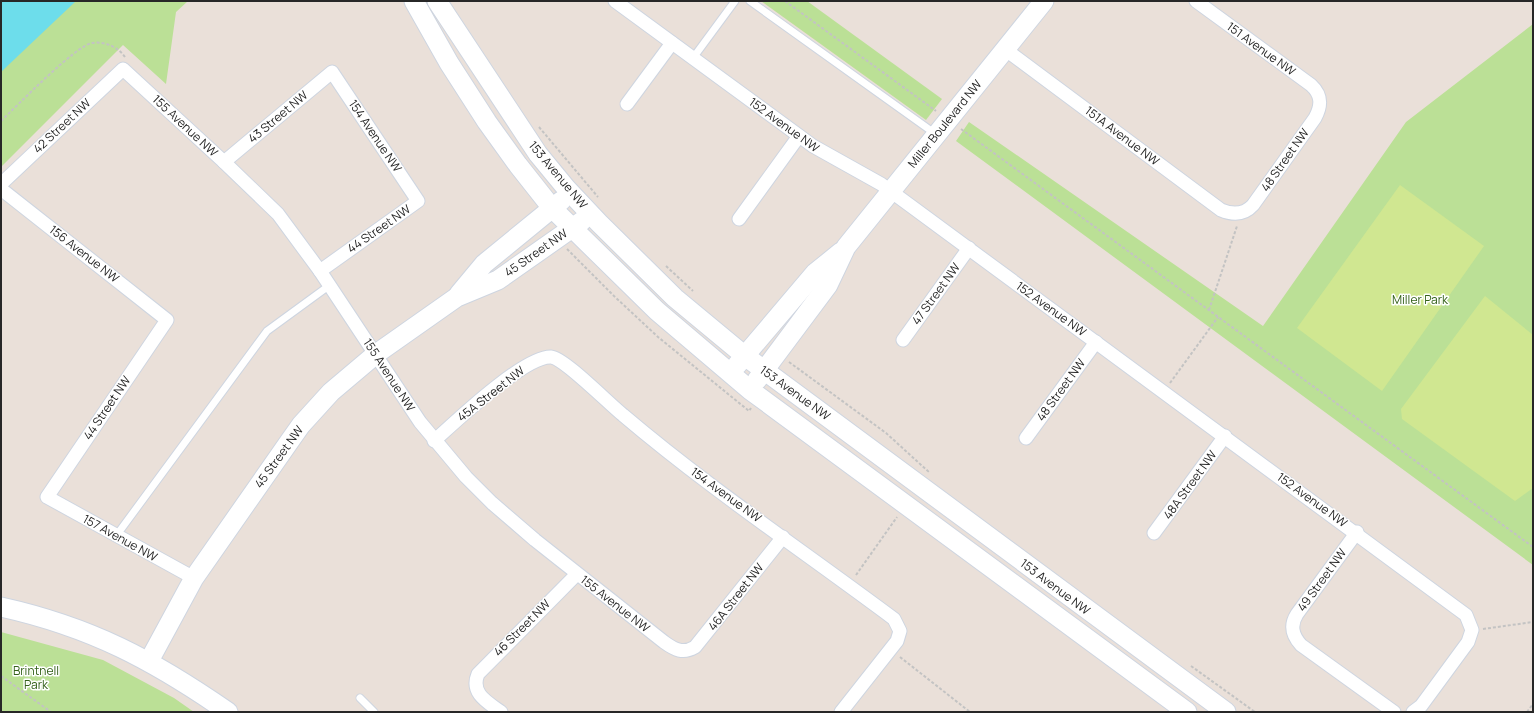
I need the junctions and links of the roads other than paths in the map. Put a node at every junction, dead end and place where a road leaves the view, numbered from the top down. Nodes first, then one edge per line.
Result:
1 (414, 1) edge
2 (437, 1) edge
3 (615, 1) edge
4 (735, 1) edge
5 (750, 1) edge
6 (1044, 1) edge
7 (1196, 1) edge
8 (672, 43) junction
9 (1006, 50) junction
10 (693, 58) junction
11 (123, 69) joint
12 (332, 72) joint
13 (1320, 101) joint
14 (627, 104) dead end
15 (937, 135) junction
16 (799, 136) junction
17 (224, 162) junction
18 (1, 184) edge
19 (1, 189) edge
20 (890, 191) junction
21 (571, 193) junction
22 (418, 201) joint
23 (595, 206) junction
24 (552, 208) junction
25 (1241, 213) joint
26 (738, 219) dead end
27 (572, 228) junction
28 (846, 247) junction
29 (969, 248) junction
30 (320, 271) junction
31 (330, 285) junction
32 (456, 297) junction
33 (167, 320) joint
34 (903, 340) dead end
35 (1096, 342) junction
36 (376, 354) junction
37 (745, 356) junction
38 (553, 357) joint
39 (764, 370) junction
40 (730, 373) junction
41 (750, 390) junction
42 (1225, 436) junction
43 (1026, 438) dead end
44 (434, 441) junction
45 (47, 497) joint
46 (1357, 532) junction
47 (1154, 533) dead end
48 (116, 536) junction
49 (783, 537) junction
50 (577, 574) junction
51 (194, 578) junction
52 (1, 607) edge
53 (684, 651) joint
54 (149, 661) junction
55 (360, 698) dead end
56 (228, 712) edge
57 (374, 712) edge
58 (501, 712) edge
59 (841, 712) edge
60 (1187, 712) edge
61 (1226, 712) edge
62 (1394, 712) edge
63 (1413, 712) edge

1 - 24 main road, 153 Avenue NW
2 - 21 main road, 153 Avenue NW
3 - 8 street, 152 Avenue NW
4 - 10 lane
5 - 15 lane
6 - 9 main road, Miller Boulevard NW
7 - 13 street, 151 Avenue NW
8 - 10 street, 152 Avenue NW
8 - 14 street
9 - 15 main road, Miller Boulevard NW
9 - 25 street, 151A Avenue NW
10 - 16 street, 152 Avenue NW
11 - 17 street, 155 Avenue NW
11 - 18 street, 42 Street NW
12 - 17 street, 43 Street NW
12 - 22 street, 154 Avenue NW
13 - 25 street, 48 Street NW
15 - 20 main road, Miller Boulevard NW
16 - 20 street, 152 Avenue NW
16 - 26 street
17 - 30 street, 155 Avenue NW
19 - 33 street, 156 Avenue NW
20 - 28 main road, Miller Boulevard NW
20 - 29 street, 152 Avenue NW
21 - 23 main road, 153 Avenue NW
21 - 24 main road, 45 Street NW
22 - 30 street, 44 Street NW
23 - 27 main road, 45 Street NW
23 - 37 main road, 153 Avenue NW
24 - 27 main road, 153 Avenue NW
24 - 32 main road, 45 Street NW
27 - 32 main road, 45 Street NW
27 - 40 main road, 153 Avenue NW
28 - 37 main road, Miller Boulevard NW
28 - 39 main road, Miller Boulevard NW
29 - 34 street, 47 Street NW
29 - 35 street, 152 Avenue NW
30 - 31 street, 155 Avenue NW
31 - 36 street, 155 Avenue NW
31 - 48 lane
32 - 36 main road, 45 Street NW
33 - 45 street, 44 Street NW
35 - 42 street, 152 Avenue NW
35 - 43 street, 48 Street NW
36 - 44 street, 155 Avenue NW
36 - 51 main road, 45 Street NW
37 - 39 main road, 153 Avenue NW
37 - 40 main road, Miller Boulevard NW
38 - 44 street, 45A Street NW
38 - 49 street, 154 Avenue NW
39 - 41 main road, Miller Boulevard NW
39 - 61 main road, 153 Avenue NW
40 - 41 main road, 153 Avenue NW
41 - 60 main road, 153 Avenue NW
42 - 46 street, 152 Avenue NW
42 - 47 street, 48A Street NW
44 - 50 street, 155 Avenue NW
45 - 48 street, 157 Avenue NW
46 - 62 street, 49 Street NW
46 - 63 street, 152 Avenue NW
48 - 51 street, 157 Avenue NW
49 - 53 street, 46A Street NW
49 - 59 street, 154 Avenue NW
50 - 53 street, 155 Avenue NW
50 - 58 street, 46 Street NW
51 - 54 main road, 45 Street NW
52 - 54 main road
54 - 56 main road
55 - 57 lane

